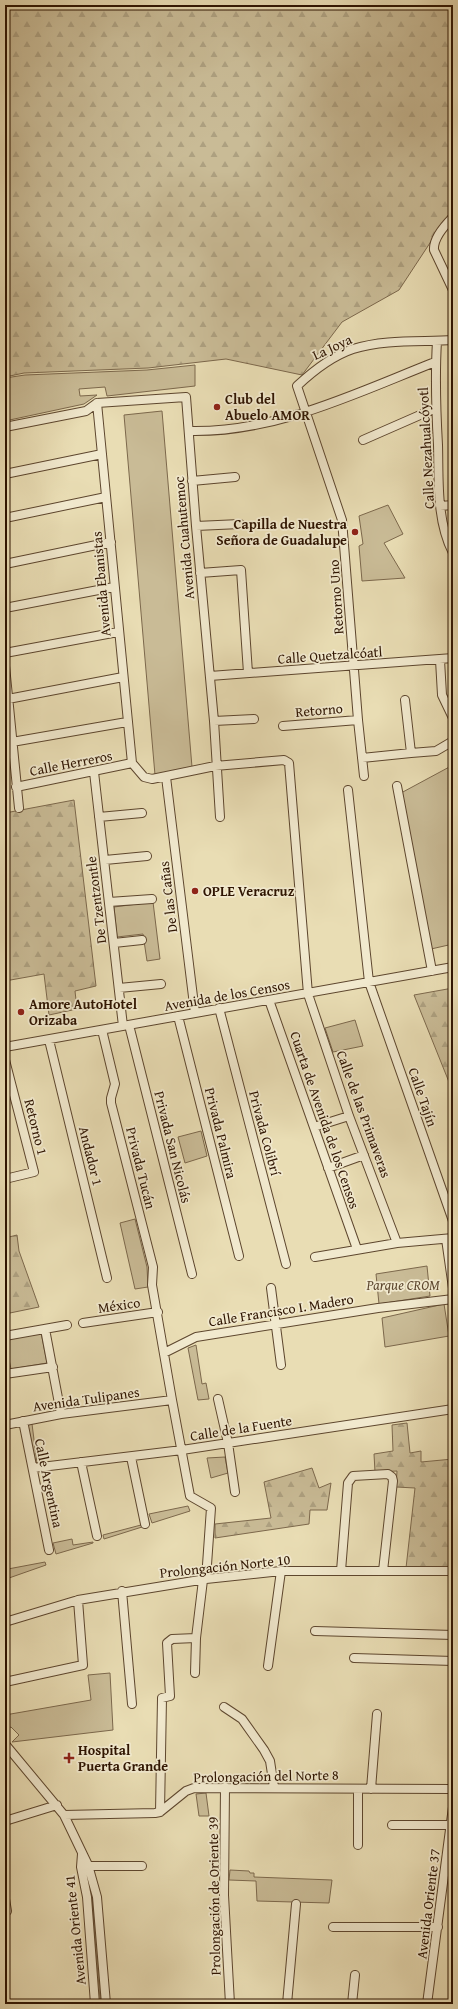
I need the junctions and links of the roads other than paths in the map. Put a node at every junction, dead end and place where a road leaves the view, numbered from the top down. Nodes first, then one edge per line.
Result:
1 (453, 217) edge
2 (453, 290) edge
3 (453, 340) edge
4 (437, 341) junction
5 (436, 362) junction
6 (97, 403) junction
7 (436, 408) junction
8 (306, 413) junction
9 (5, 427) edge
10 (189, 431) junction
11 (363, 440) dead end
12 (102, 454) junction
13 (5, 474) edge
14 (235, 477) dead end
15 (192, 481) junction
16 (106, 497) junction
17 (453, 505) edge
18 (440, 506) junction
19 (5, 518) edge
20 (240, 524) dead end
21 (196, 526) junction
22 (111, 542) junction
23 (453, 553) edge
24 (5, 564) edge
25 (200, 573) junction
26 (114, 586) junction
27 (5, 608) edge
28 (118, 632) junction
29 (5, 654) edge
30 (453, 658) edge
31 (440, 660) junction
32 (5, 666) edge
33 (354, 666) junction
34 (248, 673) junction
35 (210, 676) junction
36 (123, 677) junction
37 (8, 699) junction
38 (405, 700) dead end
39 (453, 718) edge
40 (254, 719) dead end
41 (358, 720) junction
42 (214, 721) junction
43 (127, 722) junction
44 (283, 726) dead end
45 (12, 742) junction
46 (453, 742) edge
47 (411, 753) junction
48 (362, 758) junction
49 (132, 764) junction
50 (215, 766) junction
51 (94, 772) junction
52 (364, 776) dead end
53 (166, 777) junction
54 (397, 786) dead end
55 (16, 787) junction
56 (348, 790) dead end
57 (19, 808) dead end
58 (142, 813) dead end
59 (99, 817) junction
60 (220, 817) dead end
61 (147, 856) dead end
62 (105, 860) junction
63 (152, 899) dead end
64 (109, 902) junction
65 (142, 940) dead end
66 (114, 942) junction
67 (453, 967) edge
68 (432, 971) junction
69 (368, 982) junction
70 (161, 984) dead end
71 (119, 988) junction
72 (308, 994) junction
73 (269, 1000) junction
74 (219, 1008) junction
75 (195, 1013) junction
76 (178, 1016) junction
77 (126, 1026) junction
78 (102, 1030) junction
79 (49, 1040) junction
80 (5, 1047) edge
81 (5, 1060) edge
82 (349, 1116) junction
83 (314, 1127) junction
84 (364, 1155) junction
85 (328, 1168) junction
86 (5, 1179) edge
87 (453, 1221) edge
88 (450, 1238) edge
89 (397, 1243) junction
90 (357, 1249) junction
91 (239, 1256) dead end
92 (315, 1257) dead end
93 (286, 1264) dead end
94 (192, 1274) dead end
95 (107, 1278) dead end
96 (271, 1288) dead end
97 (453, 1288) edge
98 (453, 1299) edge
99 (158, 1312) junction
100 (84, 1323) dead end
101 (66, 1325) dead end
102 (276, 1325) junction
103 (45, 1329) junction
104 (5, 1336) edge
105 (164, 1353) junction
106 (280, 1366) dead end
107 (53, 1367) junction
108 (5, 1372) edge
109 (218, 1399) dead end
110 (172, 1400) junction
111 (453, 1409) edge
112 (61, 1414) junction
113 (23, 1421) junction
114 (5, 1425) edge
115 (228, 1443) junction
116 (182, 1450) junction
117 (131, 1457) junction
118 (81, 1462) junction
119 (33, 1468) junction
120 (236, 1492) dead end
121 (146, 1524) dead end
122 (97, 1536) dead end
123 (49, 1550) dead end
124 (281, 1571) junction
125 (341, 1571) junction
126 (383, 1571) junction
127 (453, 1571) edge
128 (204, 1580) junction
129 (122, 1591) junction
130 (78, 1600) junction
131 (5, 1622) edge
132 (315, 1631) dead end
133 (453, 1636) edge
134 (196, 1638) junction
135 (354, 1658) dead end
136 (453, 1661) edge
137 (268, 1666) dead end
138 (195, 1672) dead end
139 (5, 1682) edge
140 (132, 1704) dead end
141 (224, 1706) dead end
142 (376, 1714) dead end
143 (5, 1744) edge
144 (226, 1787) junction
145 (274, 1787) junction
146 (358, 1789) junction
147 (371, 1789) junction
148 (453, 1789) edge
149 (57, 1805) junction
150 (453, 1807) edge
151 (160, 1812) junction
152 (64, 1815) junction
153 (5, 1822) edge
154 (392, 1824) dead end
155 (451, 1825) junction
156 (358, 1845) dead end
157 (84, 1866) junction
158 (142, 1866) dead end
159 (5, 1899) edge
160 (296, 1904) dead end
161 (6, 1911) edge
162 (333, 1927) dead end
163 (438, 1927) junction
164 (355, 1975) dead end
165 (96, 2004) edge
166 (106, 2004) edge
167 (230, 2004) edge
168 (287, 2004) edge
169 (352, 2004) edge
170 (427, 2004) edge

1 - 2 street
3 - 4 street
4 - 5 street, Calle Nezahualcóyotl
4 - 8 street, La Joya
5 - 7 street, Calle Nezahualcóyotl
5 - 8 street
6 - 9 street
6 - 10 street, Avenida Cuahutemoc
6 - 12 street, Avenida Ebanistas
7 - 11 street
7 - 18 street, Calle Nezahualcóyotl
8 - 10 street
8 - 33 street, Retorno Uno
10 - 15 street, Avenida Cuahutemoc
12 - 13 street
12 - 16 street, Avenida Ebanistas
14 - 15 street
15 - 21 street, Avenida Cuahutemoc
16 - 19 street
16 - 22 street, Avenida Ebanistas
17 - 18 street
18 - 23 street, Calle Nezahualcóyotl
20 - 21 street
21 - 25 street, Avenida Cuahutemoc
22 - 24 street
22 - 26 street, Avenida Ebanistas
25 - 34 street
25 - 35 street, Avenida Cuahutemoc
26 - 27 street
26 - 28 street, Avenida Ebanistas
28 - 29 street
28 - 36 street, Avenida Ebanistas
30 - 31 street, Calle Quetzalcóatl
31 - 33 street, Calle Quetzalcóatl
31 - 39 street
32 - 37 street
33 - 34 street, Calle Quetzalcóatl
33 - 41 street, Retorno
34 - 35 street, Calle Quetzalcóatl
35 - 42 street, Avenida Cuahutemoc
36 - 37 street
36 - 43 street, Avenida Ebanistas
37 - 45 street
38 - 47 street
40 - 42 street
41 - 44 street, Retorno
41 - 48 street, Retorno
42 - 50 street, Avenida Cuahutemoc
43 - 45 street
43 - 49 street, Avenida Ebanistas
45 - 55 street
46 - 47 street
47 - 48 street
48 - 52 street, Retorno
49 - 51 street, Calle Herreros
49 - 53 street
50 - 53 street
50 - 60 street, Avenida Cuahutemoc
50 - 72 street, Calle de las Primaveras
51 - 55 street, Calle Herreros
51 - 59 street, De Tzentzontle
53 - 75 street, De las Cañas
54 - 68 street
55 - 57 street
56 - 69 street, Calle Tajín
58 - 59 street
59 - 62 street, De Tzentzontle
61 - 62 street
62 - 64 street, De Tzentzontle
63 - 64 street
64 - 66 street, De Tzentzontle
65 - 66 street
66 - 71 street, De Tzentzontle
67 - 68 street, Avenida de los Censos
68 - 69 street, Avenida de los Censos
69 - 72 street, Avenida de los Censos
69 - 87 street, Calle Tajín
70 - 71 street
71 - 77 street, De Tzentzontle
72 - 73 street, Avenida de los Censos
72 - 82 street, Calle de las Primaveras
73 - 74 street, Avenida de los Censos
73 - 83 street, Cuarta de Avenida de los Censos
74 - 75 street, Avenida de los Censos
74 - 93 street, Privada Colibrí
75 - 76 street, Avenida de los Censos
76 - 77 street, Avenida de los Censos
76 - 91 street, Privada Palmira
77 - 78 street, Avenida de los Censos
77 - 94 street, Privada San Nicolás
78 - 79 street, Avenida de los Censos
78 - 99 street, Privada Tucán
79 - 80 street, Avenida de los Censos
79 - 95 street, Andador 1
81 - 86 street, Retorno 1
82 - 83 street
82 - 84 street, Calle de las Primaveras
83 - 85 street, Cuarta de Avenida de los Censos
84 - 85 street
84 - 89 street, Calle de las Primaveras
85 - 90 street, Cuarta de Avenida de los Censos
88 - 89 street
88 - 97 street
89 - 90 street
90 - 92 street
96 - 102 street
98 - 102 street, Calle Francisco I. Madero
99 - 100 street, México
99 - 105 street, Privada Tucán
101 - 103 street
102 - 105 street, Calle Francisco I. Madero
102 - 106 street
103 - 104 street
103 - 107 street
105 - 110 street, Privada Tucán
107 - 108 street
107 - 112 street
109 - 115 street
110 - 112 street, Avenida Tulipanes
110 - 116 street, Privada Tucán
111 - 115 street, Calle de la Fuente
112 - 113 street, Avenida Tulipanes
113 - 114 street, Avenida Tulipanes
113 - 119 street, Calle Argentina
115 - 116 street, Calle de la Fuente
115 - 120 street
116 - 117 street, Calle de la Fuente
116 - 128 street, Privada Tucán
117 - 118 street, Calle de la Fuente
117 - 121 street
118 - 119 street, Calle de la Fuente
118 - 122 street
119 - 123 street, Calle Argentina
124 - 125 street, Prolongación Norte 10
124 - 128 street, Prolongación Norte 10
124 - 137 street
125 - 126 street, Prolongación Norte 10
125 - 126 street
126 - 127 street, Prolongación Norte 10
128 - 129 street, Prolongación Norte 10
128 - 134 street
129 - 130 street, Prolongación Norte 10
129 - 140 street
130 - 131 street, Prolongación Norte 10
130 - 139 street
132 - 133 street
134 - 138 street
134 - 151 street
135 - 136 street
141 - 145 street
142 - 147 street
143 - 149 street, Avenida Oriente 41
144 - 145 street, Prolongación del Norte 8
144 - 151 street, Prolongación del Norte 8
144 - 167 street, Prolongación de Oriente 39
145 - 146 street, Prolongación del Norte 8
146 - 147 street, Prolongación del Norte 8
146 - 156 street
147 - 148 street, Prolongación del Norte 8
149 - 152 street, Avenida Oriente 41
149 - 153 street
150 - 155 street, Avenida Oriente 37
151 - 152 street
152 - 157 street, Avenida Oriente 41
154 - 155 street
155 - 163 street, Avenida Oriente 37
157 - 158 street
157 - 165 street, Avenida Oriente 41
157 - 166 street, Avenida Oriente 41
159 - 161 street
160 - 168 street
162 - 163 street
163 - 170 street, Avenida Oriente 37
164 - 169 street

